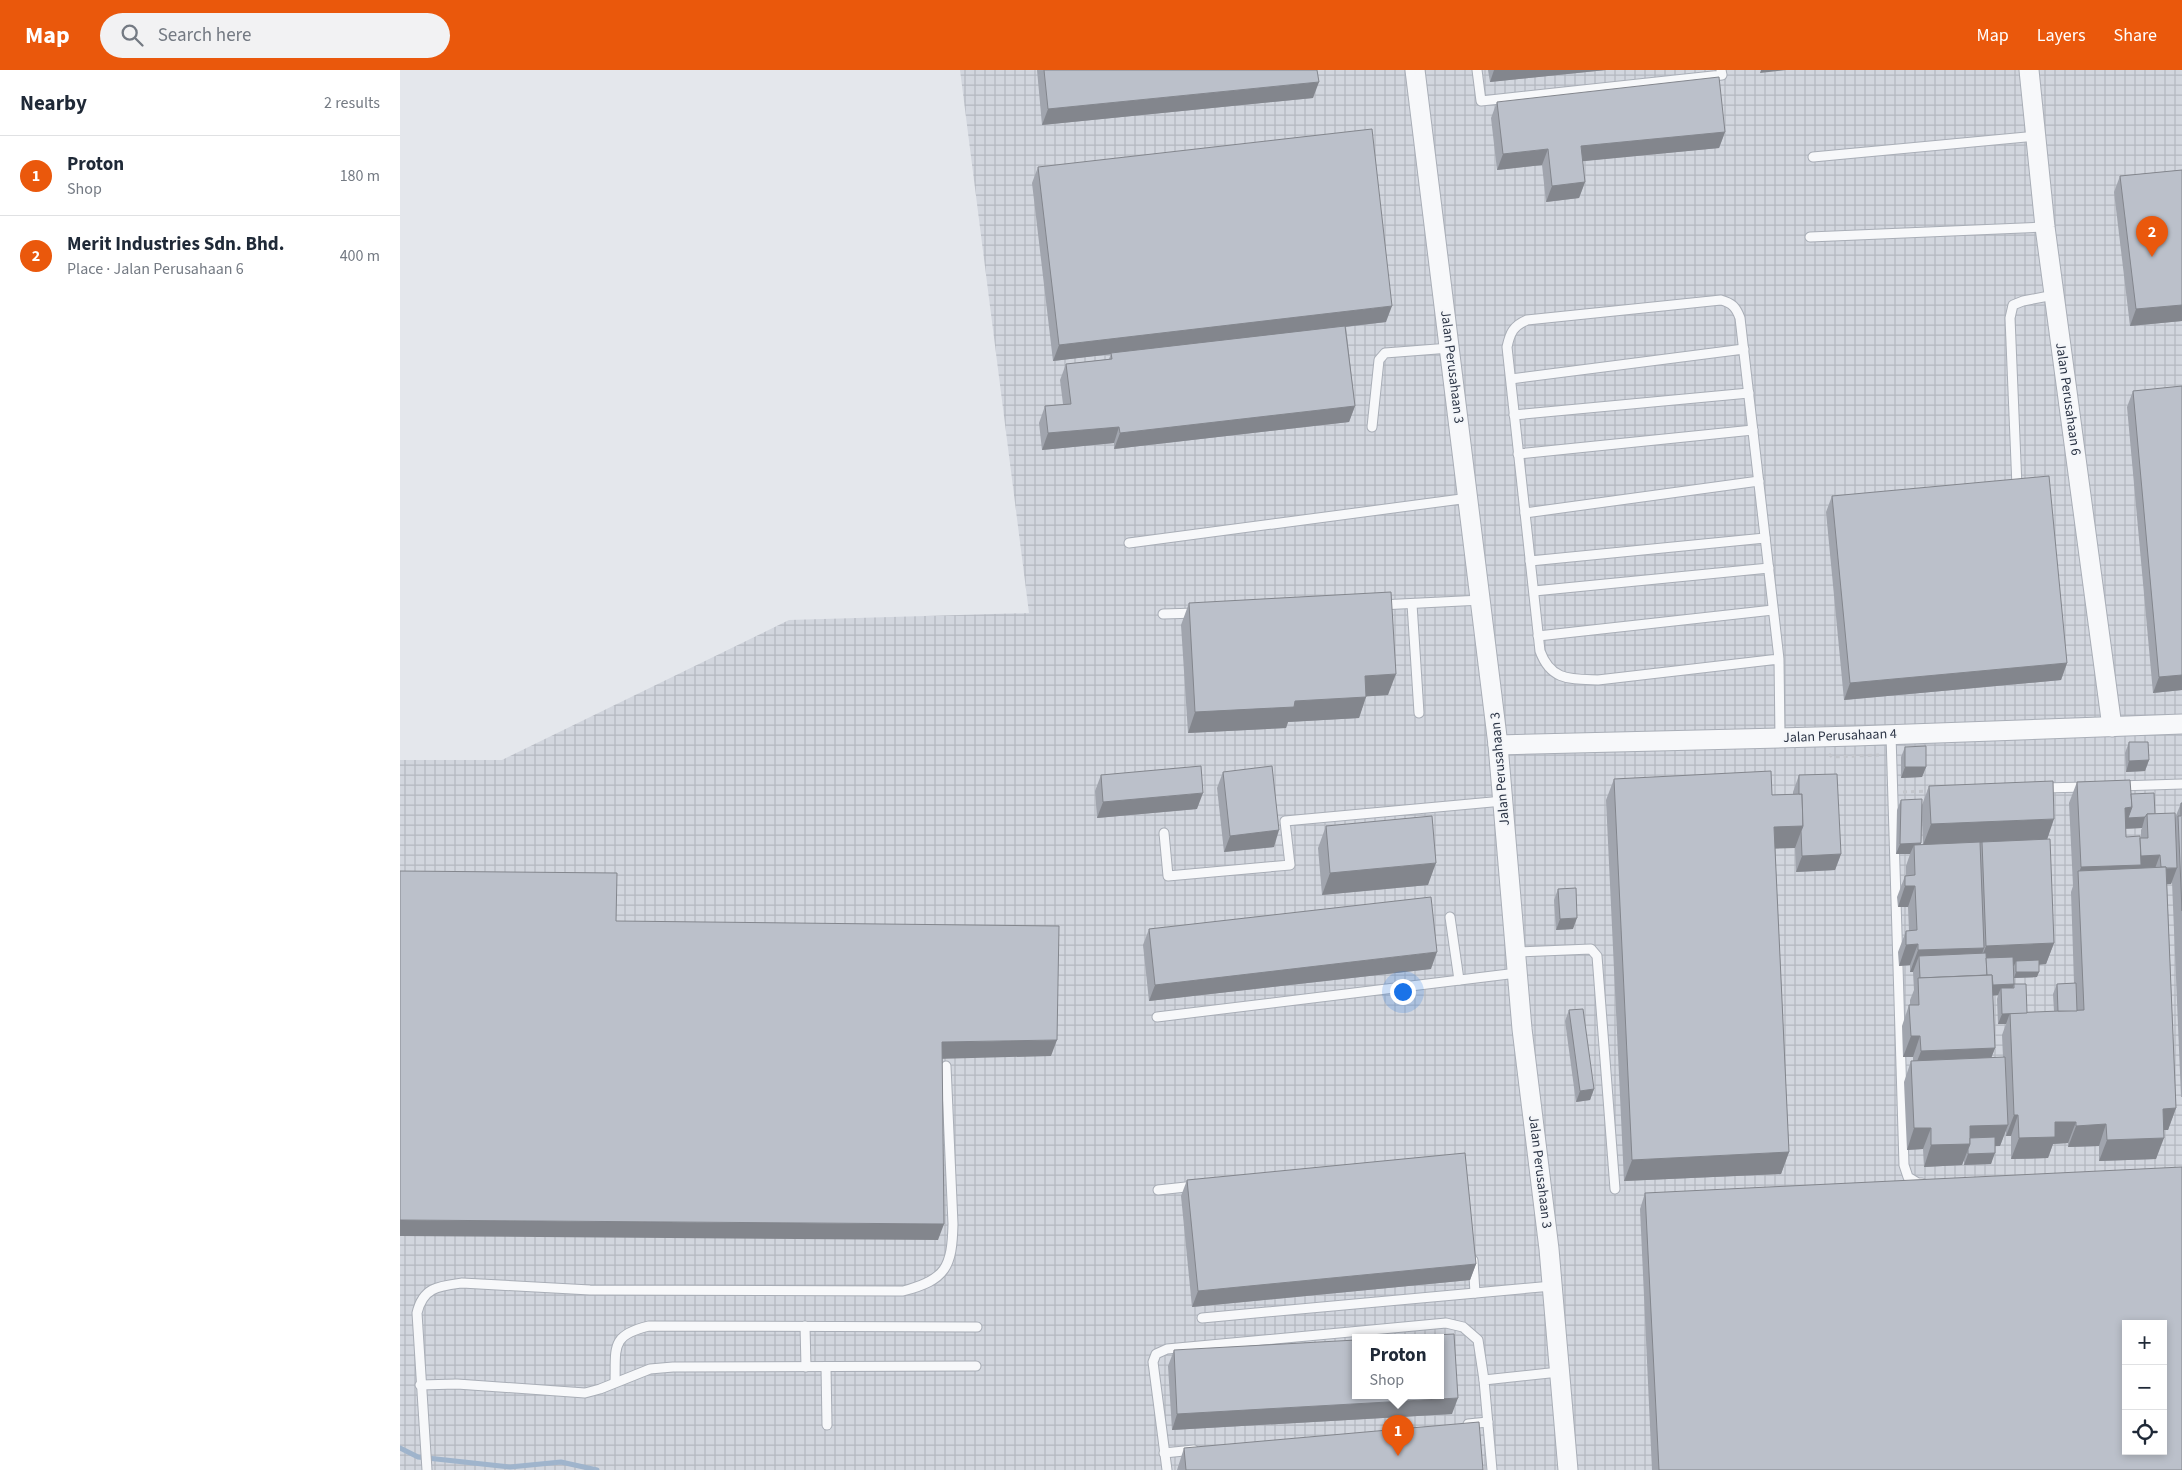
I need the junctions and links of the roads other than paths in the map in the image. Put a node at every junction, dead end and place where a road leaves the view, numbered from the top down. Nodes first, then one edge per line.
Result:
1 (1415, 70) edge
2 (1477, 70) edge
3 (1721, 70) edge
4 (2029, 70) edge
5 (2036, 136) junction
6 (1813, 157) dead end
7 (2045, 227) junction
8 (1810, 237) dead end
9 (2054, 295) junction
10 (1450, 348) junction
11 (1744, 348) junction
12 (1511, 380) junction
13 (1749, 393) junction
14 (1514, 415) junction
15 (1372, 427) dead end
16 (1753, 430) junction
17 (1518, 454) junction
18 (1759, 481) junction
19 (2018, 487) edge
20 (1469, 498) junction
21 (1525, 513) junction
22 (1765, 538) junction
23 (1129, 543) dead end
24 (1530, 561) junction
25 (1768, 568) junction
26 (1534, 592) junction
27 (1482, 600) junction
28 (1412, 604) junction
29 (1372, 605) edge
30 (1774, 610) junction
31 (1202, 613) edge
32 (1163, 614) dead end
33 (1538, 636) junction
34 (1779, 659) junction
35 (1418, 713) dead end
36 (2182, 724) edge
37 (2112, 727) junction
38 (1891, 735) junction
39 (1780, 738) junction
40 (1498, 745) junction
41 (2182, 784) edge
42 (2093, 786) edge
43 (2113, 786) edge
44 (2033, 788) edge
45 (1503, 802) junction
46 (1164, 833) dead end
47 (1450, 917) dead end
48 (1516, 952) junction
49 (1517, 973) junction
50 (1459, 980) junction
51 (1157, 1017) dead end
52 (946, 1066) dead end
53 (1928, 1182) edge
54 (1208, 1185) edge
55 (1615, 1189) dead end
56 (1158, 1190) dead end
57 (1471, 1246) edge
58 (1552, 1286) junction
59 (1476, 1293) junction
60 (1202, 1318) dead end
61 (805, 1326) junction
62 (977, 1326) dead end
63 (976, 1366) dead end
64 (806, 1367) junction
65 (826, 1367) junction
66 (1559, 1372) junction
67 (1484, 1380) junction
68 (615, 1382) junction
69 (420, 1385) junction
70 (1488, 1422) junction
71 (826, 1425) dead end
72 (1458, 1425) edge
73 (1204, 1449) edge
74 (1164, 1453) junction
75 (427, 1470) edge
76 (1167, 1470) edge
77 (1492, 1470) edge
78 (1568, 1470) edge

1 - 10 street, Jalan Perusahaan 3
2 - 3 lane
4 - 5 street, Jalan Perusahaan 6
5 - 6 lane
5 - 7 street, Jalan Perusahaan 6
7 - 8 lane
7 - 9 street, Jalan Perusahaan 6
9 - 19 lane
9 - 37 street, Jalan Perusahaan 6
10 - 15 lane
10 - 20 street, Jalan Perusahaan 3
11 - 12 lane
11 - 12 lane
11 - 13 lane
12 - 14 lane
13 - 14 lane
13 - 16 lane
14 - 17 lane
16 - 17 lane
16 - 18 lane
17 - 21 lane
18 - 21 lane
18 - 22 lane
20 - 23 lane
20 - 27 street, Jalan Perusahaan 3
21 - 24 lane
22 - 24 lane
22 - 25 lane
24 - 26 lane
25 - 26 lane
25 - 30 lane
26 - 33 lane
27 - 28 lane
27 - 40 street, Jalan Perusahaan 3
28 - 29 lane
28 - 35 lane
30 - 33 lane
30 - 34 lane
31 - 32 lane
33 - 34 lane
34 - 39 lane
36 - 37 street, Jalan Perusahaan 4
37 - 38 street, Jalan Perusahaan 4
38 - 39 street, Jalan Perusahaan 4
38 - 53 lane
39 - 40 street, Jalan Perusahaan 4
40 - 45 street, Jalan Perusahaan 3
41 - 43 lane
42 - 44 lane
45 - 46 lane
45 - 48 street, Jalan Perusahaan 3
47 - 50 lane
48 - 49 street, Jalan Perusahaan 3
48 - 55 lane
49 - 50 lane
49 - 58 street, Jalan Perusahaan 3
50 - 51 lane
52 - 69 lane
54 - 56 lane
57 - 59 lane
58 - 59 lane
58 - 66 street, Jalan Perusahaan 3
59 - 60 lane
61 - 62 lane
61 - 64 lane
61 - 68 lane
63 - 65 lane
64 - 65 lane
64 - 68 lane
65 - 71 lane
66 - 67 lane
66 - 78 street, Jalan Perusahaan 3
67 - 70 lane
67 - 74 lane
68 - 69 lane
69 - 75 lane
70 - 72 lane
70 - 77 lane
73 - 74 lane
74 - 76 lane

